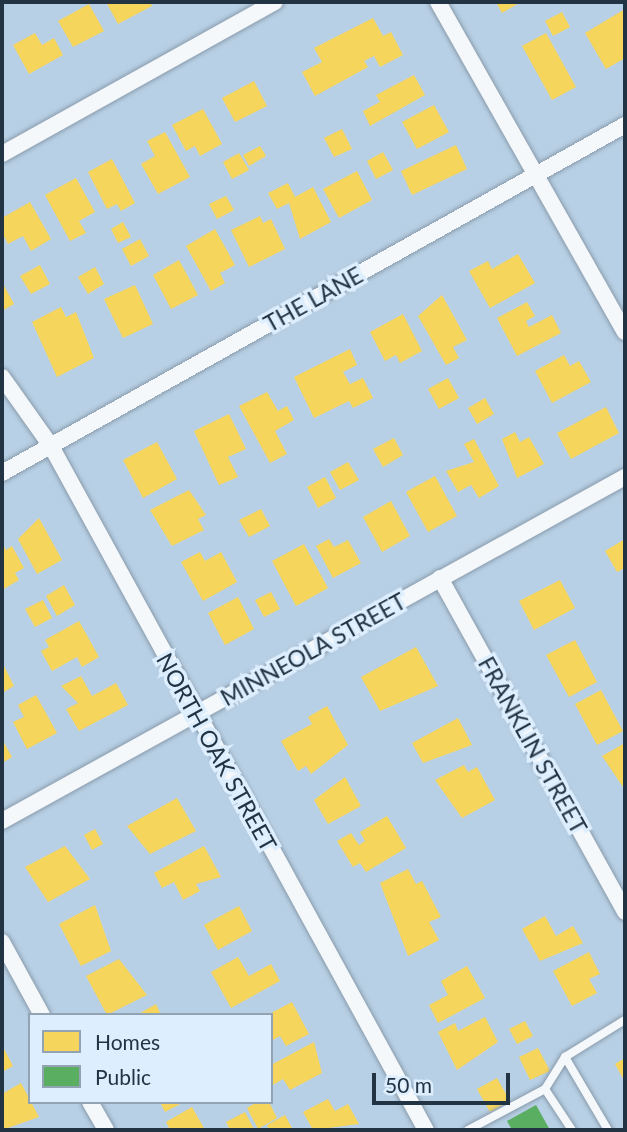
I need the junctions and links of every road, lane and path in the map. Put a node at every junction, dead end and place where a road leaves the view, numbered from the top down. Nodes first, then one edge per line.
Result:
1 (275, 2) edge
2 (438, 2) edge
3 (625, 125) edge
4 (2, 154) edge
5 (539, 173) junction
6 (625, 332) edge
7 (2, 377) edge
8 (51, 446) junction
9 (2, 473) edge
10 (625, 477) edge
11 (440, 579) junction
12 (195, 714) junction
13 (2, 821) edge
14 (625, 912) edge
15 (2, 942) edge
16 (41, 1013) edge
17 (625, 1020) edge
18 (565, 1057) junction
19 (545, 1089) junction
20 (91, 1104) edge
21 (106, 1130) edge
22 (426, 1130) edge
23 (468, 1130) edge
24 (572, 1130) edge
25 (608, 1130) edge

1 - 4 street
2 - 5 street
3 - 5 street, THE LANE
5 - 6 street
5 - 8 street, THE LANE
7 - 8 street, NORTH OAK STREET
8 - 9 street, THE LANE
8 - 12 street, NORTH OAK STREET
10 - 11 street, MINNEOLA STREET
11 - 12 street, MINNEOLA STREET
11 - 14 street, FRANKLIN STREET
12 - 13 street, MINNEOLA STREET
12 - 22 street, NORTH OAK STREET
15 - 16 street
17 - 18 lane
18 - 19 lane
18 - 25 lane
19 - 23 lane
19 - 24 lane
20 - 21 street

